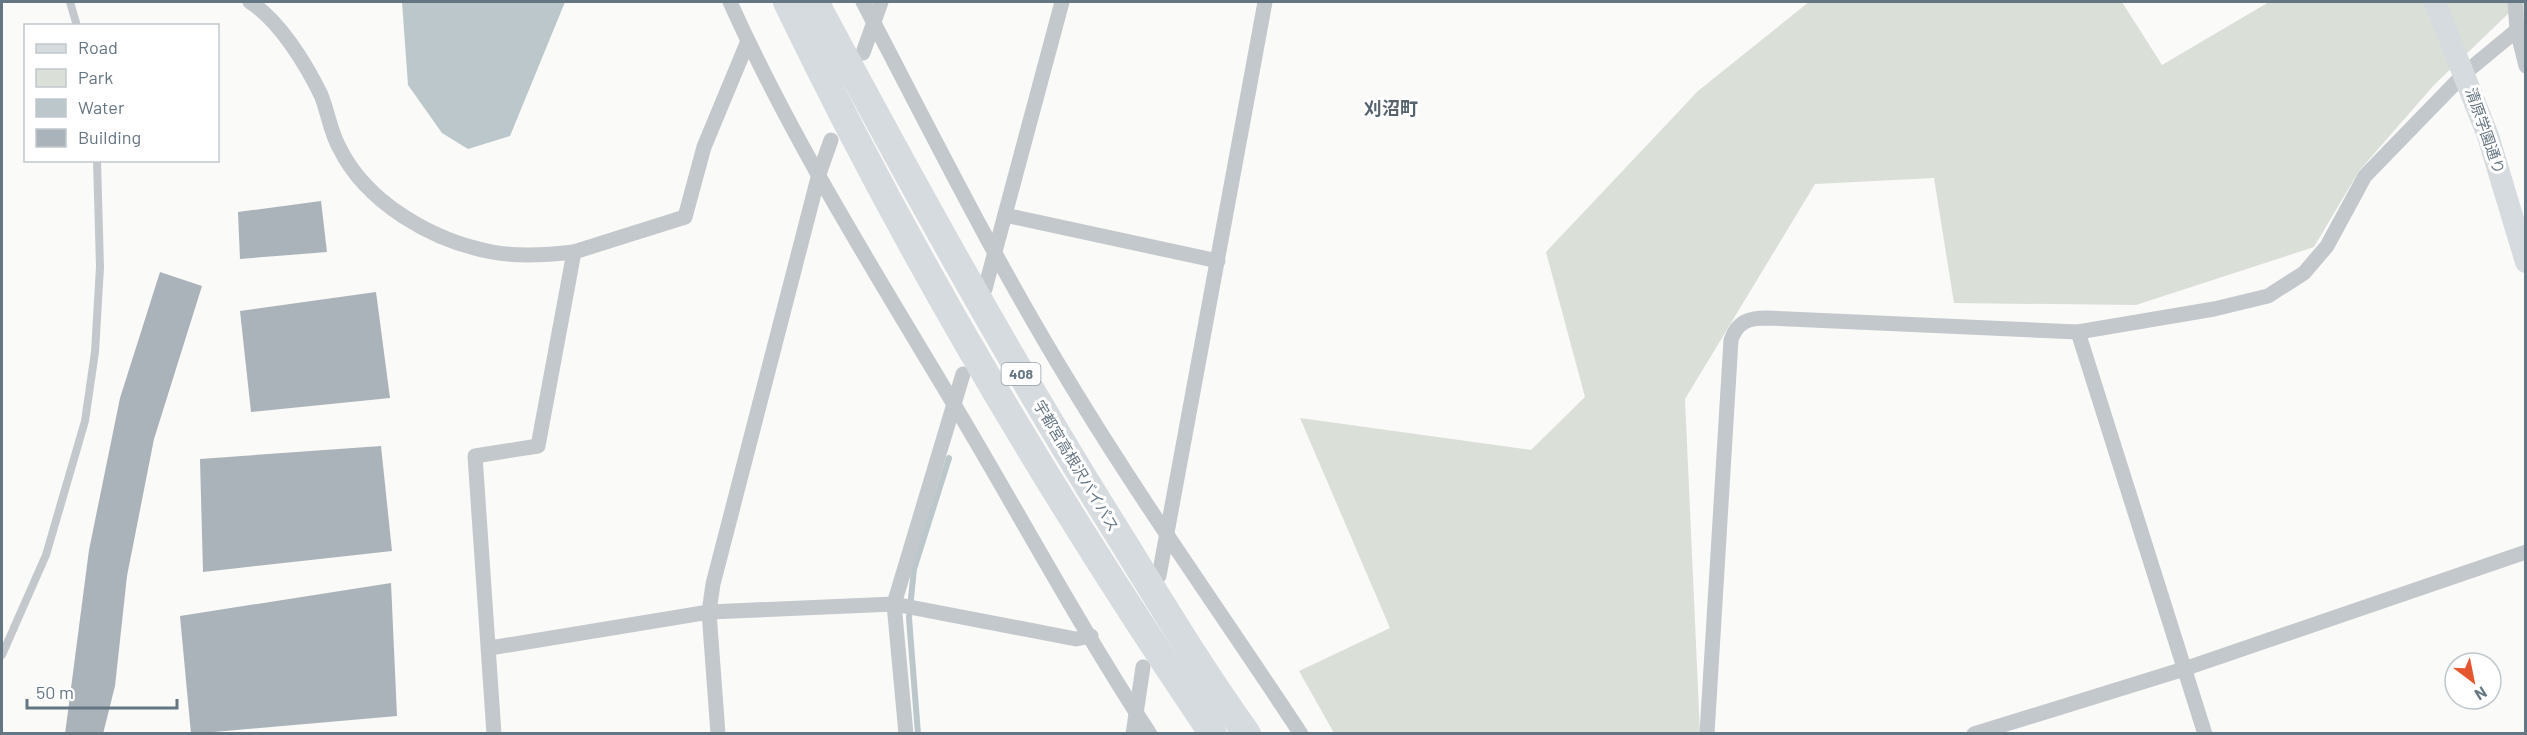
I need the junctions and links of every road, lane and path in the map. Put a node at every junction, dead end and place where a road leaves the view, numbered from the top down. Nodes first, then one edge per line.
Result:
1 (70, 2) edge
2 (250, 2) edge
3 (730, 2) edge
4 (787, 2) edge
5 (814, 2) edge
6 (863, 2) edge
7 (881, 2) edge
8 (1062, 2) edge
9 (1265, 2) edge
10 (2435, 2) edge
11 (2515, 2) edge
12 (874, 22) junction
13 (76, 24) edge
14 (2517, 30) junction
15 (748, 41) junction
16 (863, 53) dead end
17 (2526, 66) edge
18 (2465, 73) junction
19 (831, 140) dead end
20 (97, 162) edge
21 (819, 174) junction
22 (1005, 215) junction
23 (995, 251) junction
24 (574, 252) junction
25 (1218, 261) junction
26 (2526, 262) edge
27 (985, 289) dead end
28 (2078, 332) junction
29 (963, 374) dead end
30 (955, 406) junction
31 (1167, 536) junction
32 (2526, 552) edge
33 (1159, 576) dead end
34 (894, 604) junction
35 (709, 612) junction
36 (1091, 636) junction
37 (490, 648) junction
38 (2, 655) edge
39 (1143, 667) dead end
40 (2184, 669) junction
41 (1135, 710) junction
42 (494, 734) edge
43 (718, 734) edge
44 (906, 734) edge
45 (1133, 734) edge
46 (1150, 734) edge
47 (1213, 734) edge
48 (1247, 734) edge
49 (1301, 734) edge
50 (1707, 734) edge
51 (1974, 734) edge
52 (2205, 734) edge

1 - 13 lane
2 - 24 street
3 - 15 street
4 - 47 highway, 宇都宮高根沢バイパス / 408
5 - 48 highway, 宇都宮高根沢バイパス / 408
6 - 12 street
7 - 12 street
8 - 22 street
9 - 25 street
10 - 18 street, 清原学園通り
11 - 14 street
12 - 16 street
12 - 23 street
14 - 17 street
14 - 18 street
15 - 21 street
15 - 24 street
18 - 26 street, 清原学園通り
18 - 28 street
19 - 21 street
20 - 38 lane
21 - 30 street
21 - 35 street
22 - 23 street
22 - 25 street
23 - 27 street
23 - 31 street
24 - 37 street
25 - 31 street
28 - 40 street
28 - 50 street
29 - 30 street
30 - 34 street
30 - 36 street
31 - 33 street
31 - 49 street
32 - 40 street
34 - 35 street
34 - 36 street
34 - 44 street
35 - 37 street
35 - 43 street
36 - 41 street
37 - 42 street
39 - 41 street
40 - 51 street
40 - 52 street
41 - 45 street
41 - 46 street

